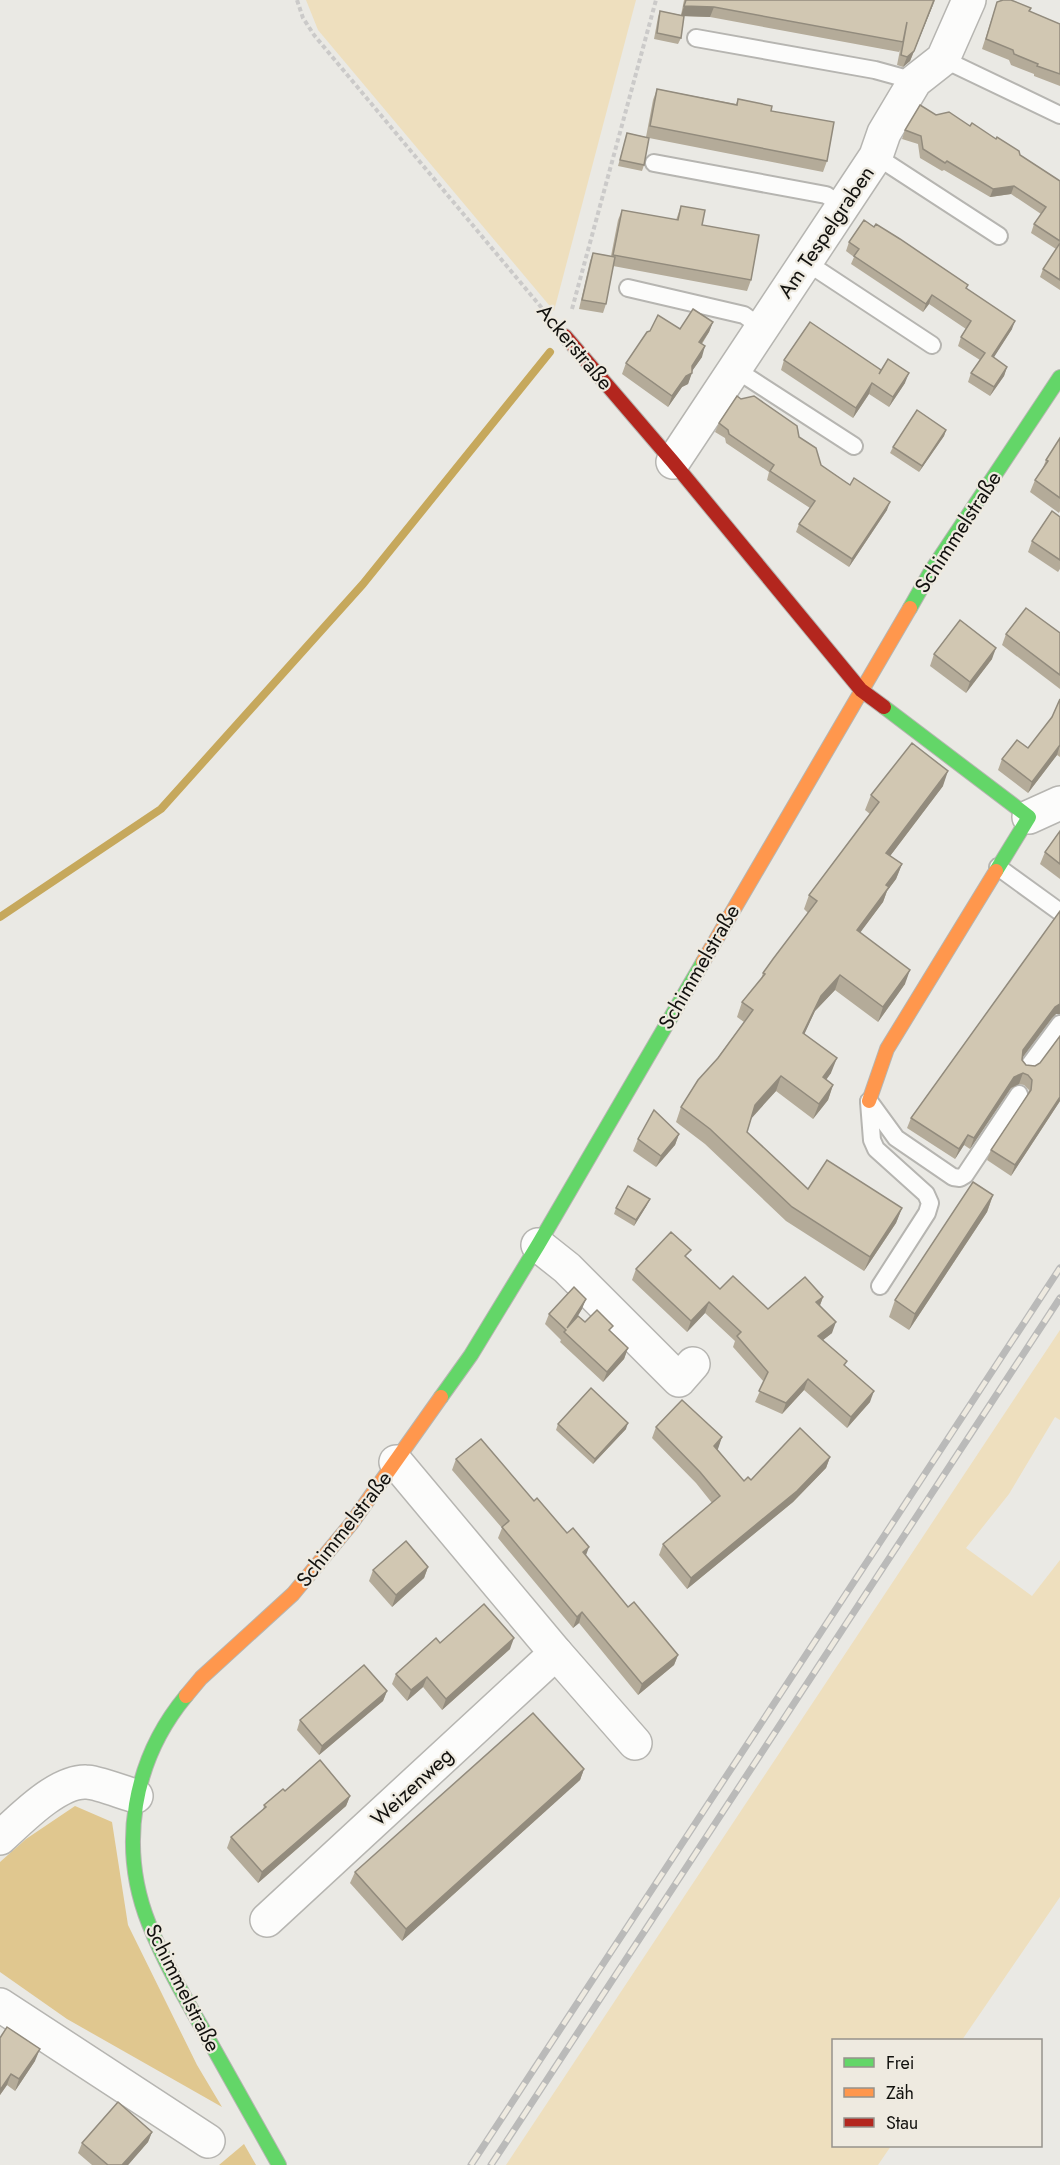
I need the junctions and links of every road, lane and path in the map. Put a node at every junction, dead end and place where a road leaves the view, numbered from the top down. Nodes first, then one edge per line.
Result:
1 (297, 0) edge
2 (656, 0) edge
3 (969, 0) edge
4 (696, 38) dead end
5 (943, 59) junction
6 (915, 81) junction
7 (1060, 115) edge
8 (876, 156) junction
9 (654, 163) dead end
10 (843, 206) junction
11 (999, 236) dead end
12 (806, 262) junction
13 (628, 288) dead end
14 (762, 328) junction
15 (565, 336) junction
16 (932, 345) dead end
17 (735, 369) junction
18 (1060, 377) edge
19 (854, 446) dead end
20 (673, 462) junction
21 (861, 690) junction
22 (1060, 803) edge
23 (1029, 818) junction
24 (998, 867) junction
25 (1060, 912) edge
26 (1060, 1024) edge
27 (1028, 1066) edge
28 (1019, 1094) dead end
29 (869, 1101) junction
30 (538, 1245) junction
31 (880, 1286) dead end
32 (693, 1364) dead end
33 (396, 1462) junction
34 (556, 1653) junction
35 (635, 1743) dead end
36 (136, 1796) junction
37 (0, 1838) edge
38 (267, 1920) dead end
39 (0, 2005) edge
40 (208, 2141) dead end
41 (279, 2165) edge

1 - 15 path, Ackerstraße
2 - 15 path
3 - 5 street, Am Tespelgraben
4 - 6 lane
5 - 6 street, Am Tespelgraben
5 - 7 lane
6 - 8 street, Am Tespelgraben
8 - 10 street, Am Tespelgraben
8 - 11 lane
9 - 10 lane
10 - 12 street, Am Tespelgraben
12 - 14 street, Am Tespelgraben
12 - 16 lane
13 - 14 lane
14 - 17 street, Am Tespelgraben
15 - 20 street, Ackerstraße
17 - 19 lane
17 - 20 street, Am Tespelgraben
18 - 21 street, Schimmelstraße
20 - 21 street, Ackerstraße
21 - 23 street
21 - 30 street, Schimmelstraße
22 - 23 street
23 - 24 street
24 - 25 lane
24 - 29 street
26 - 27 lane
28 - 29 lane
29 - 31 lane
30 - 32 street
30 - 33 street, Schimmelstraße
33 - 34 street
33 - 36 street, Schimmelstraße
34 - 35 street
34 - 38 street, Weizenweg
36 - 37 street
36 - 41 street, Schimmelstraße
39 - 40 street

